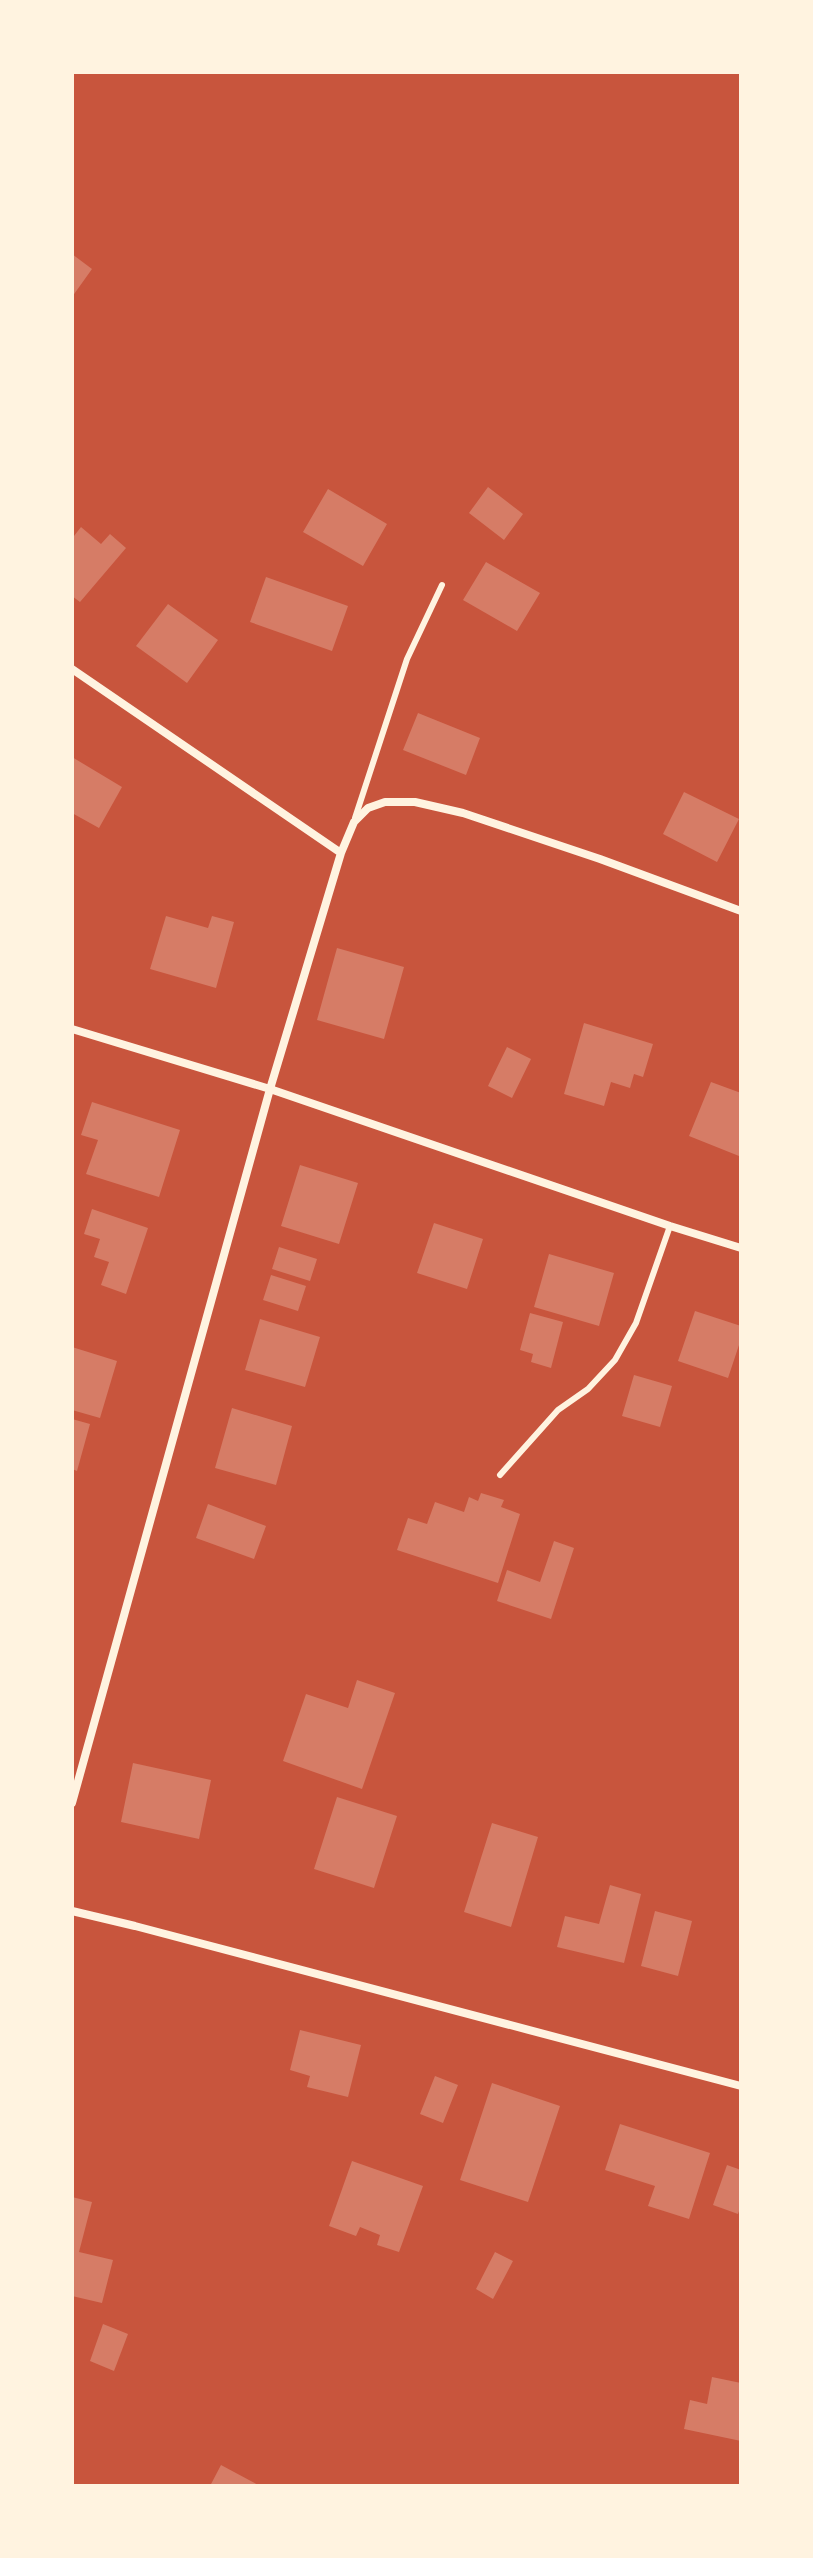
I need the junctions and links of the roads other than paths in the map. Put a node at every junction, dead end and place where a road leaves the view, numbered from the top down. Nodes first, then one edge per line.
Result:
1 (442, 585) dead end
2 (72, 669) edge
3 (354, 822) junction
4 (341, 853) junction
5 (741, 911) edge
6 (72, 1029) edge
7 (270, 1089) junction
8 (670, 1226) junction
9 (741, 1248) edge
10 (500, 1475) dead end
11 (72, 1803) edge
12 (72, 1911) edge
13 (741, 2086) edge

1 - 3 lane
2 - 4 street
3 - 4 street
3 - 5 street
4 - 7 street
6 - 7 street
7 - 8 street
7 - 11 street
8 - 9 street
8 - 10 lane
12 - 13 street

